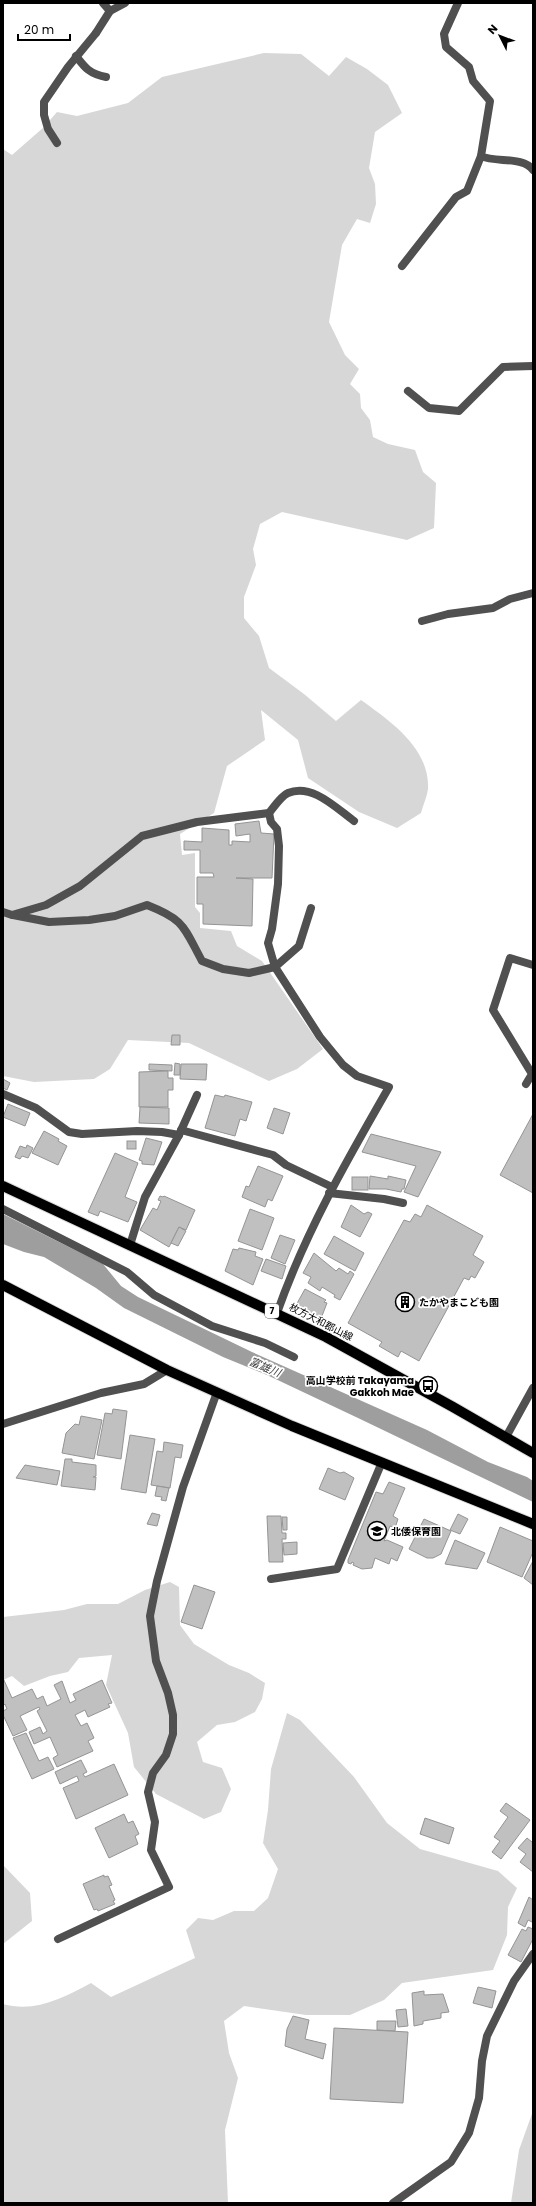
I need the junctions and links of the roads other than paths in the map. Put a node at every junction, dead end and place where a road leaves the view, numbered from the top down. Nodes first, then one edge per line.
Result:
1 (104, 3) edge
2 (125, 3) edge
3 (458, 3) edge
4 (110, 11) junction
5 (76, 56) junction
6 (106, 76) dead end
7 (57, 143) dead end
8 (481, 156) junction
9 (533, 170) edge
10 (402, 266) dead end
11 (533, 366) edge
12 (408, 391) dead end
13 (533, 593) edge
14 (422, 621) dead end
15 (269, 812) junction
16 (354, 821) dead end
17 (311, 908) dead end
18 (3, 912) edge
19 (12, 915) junction
20 (533, 965) edge
21 (275, 967) junction
22 (526, 1084) dead end
23 (3, 1094) edge
24 (197, 1095) dead end
25 (180, 1132) junction
26 (3, 1186) edge
27 (330, 1190) junction
28 (403, 1203) dead end
29 (3, 1209) edge
30 (130, 1245) junction
31 (3, 1285) edge
32 (277, 1313) junction
33 (294, 1357) dead end
34 (167, 1370) junction
35 (533, 1388) edge
36 (217, 1392) junction
37 (3, 1424) edge
38 (506, 1437) junction
39 (533, 1453) edge
40 (382, 1462) junction
41 (533, 1524) edge
42 (271, 1579) dead end
43 (58, 1939) dead end
44 (533, 1954) edge
45 (393, 2203) edge

1 - 4 street
2 - 4 street
3 - 8 street
4 - 5 street
5 - 6 street
5 - 7 street
8 - 9 street
8 - 10 street
11 - 12 street
13 - 14 street
15 - 16 street
15 - 19 street
15 - 21 street
17 - 21 street
18 - 19 street
19 - 21 street
20 - 22 street
21 - 27 street
23 - 25 street
24 - 25 street
25 - 27 street
25 - 30 street
26 - 30 main road, 枚方大和郡山線 / 7
27 - 28 street
27 - 32 street
29 - 33 street
30 - 32 main road, 枚方大和郡山線 / 7
31 - 34 main road
32 - 38 main road, 枚方大和郡山線 / 7
34 - 36 main road
34 - 37 street
35 - 38 street
36 - 40 main road
36 - 43 street
38 - 39 main road, 枚方大和郡山線 / 7
40 - 41 main road
40 - 42 street
44 - 45 street

